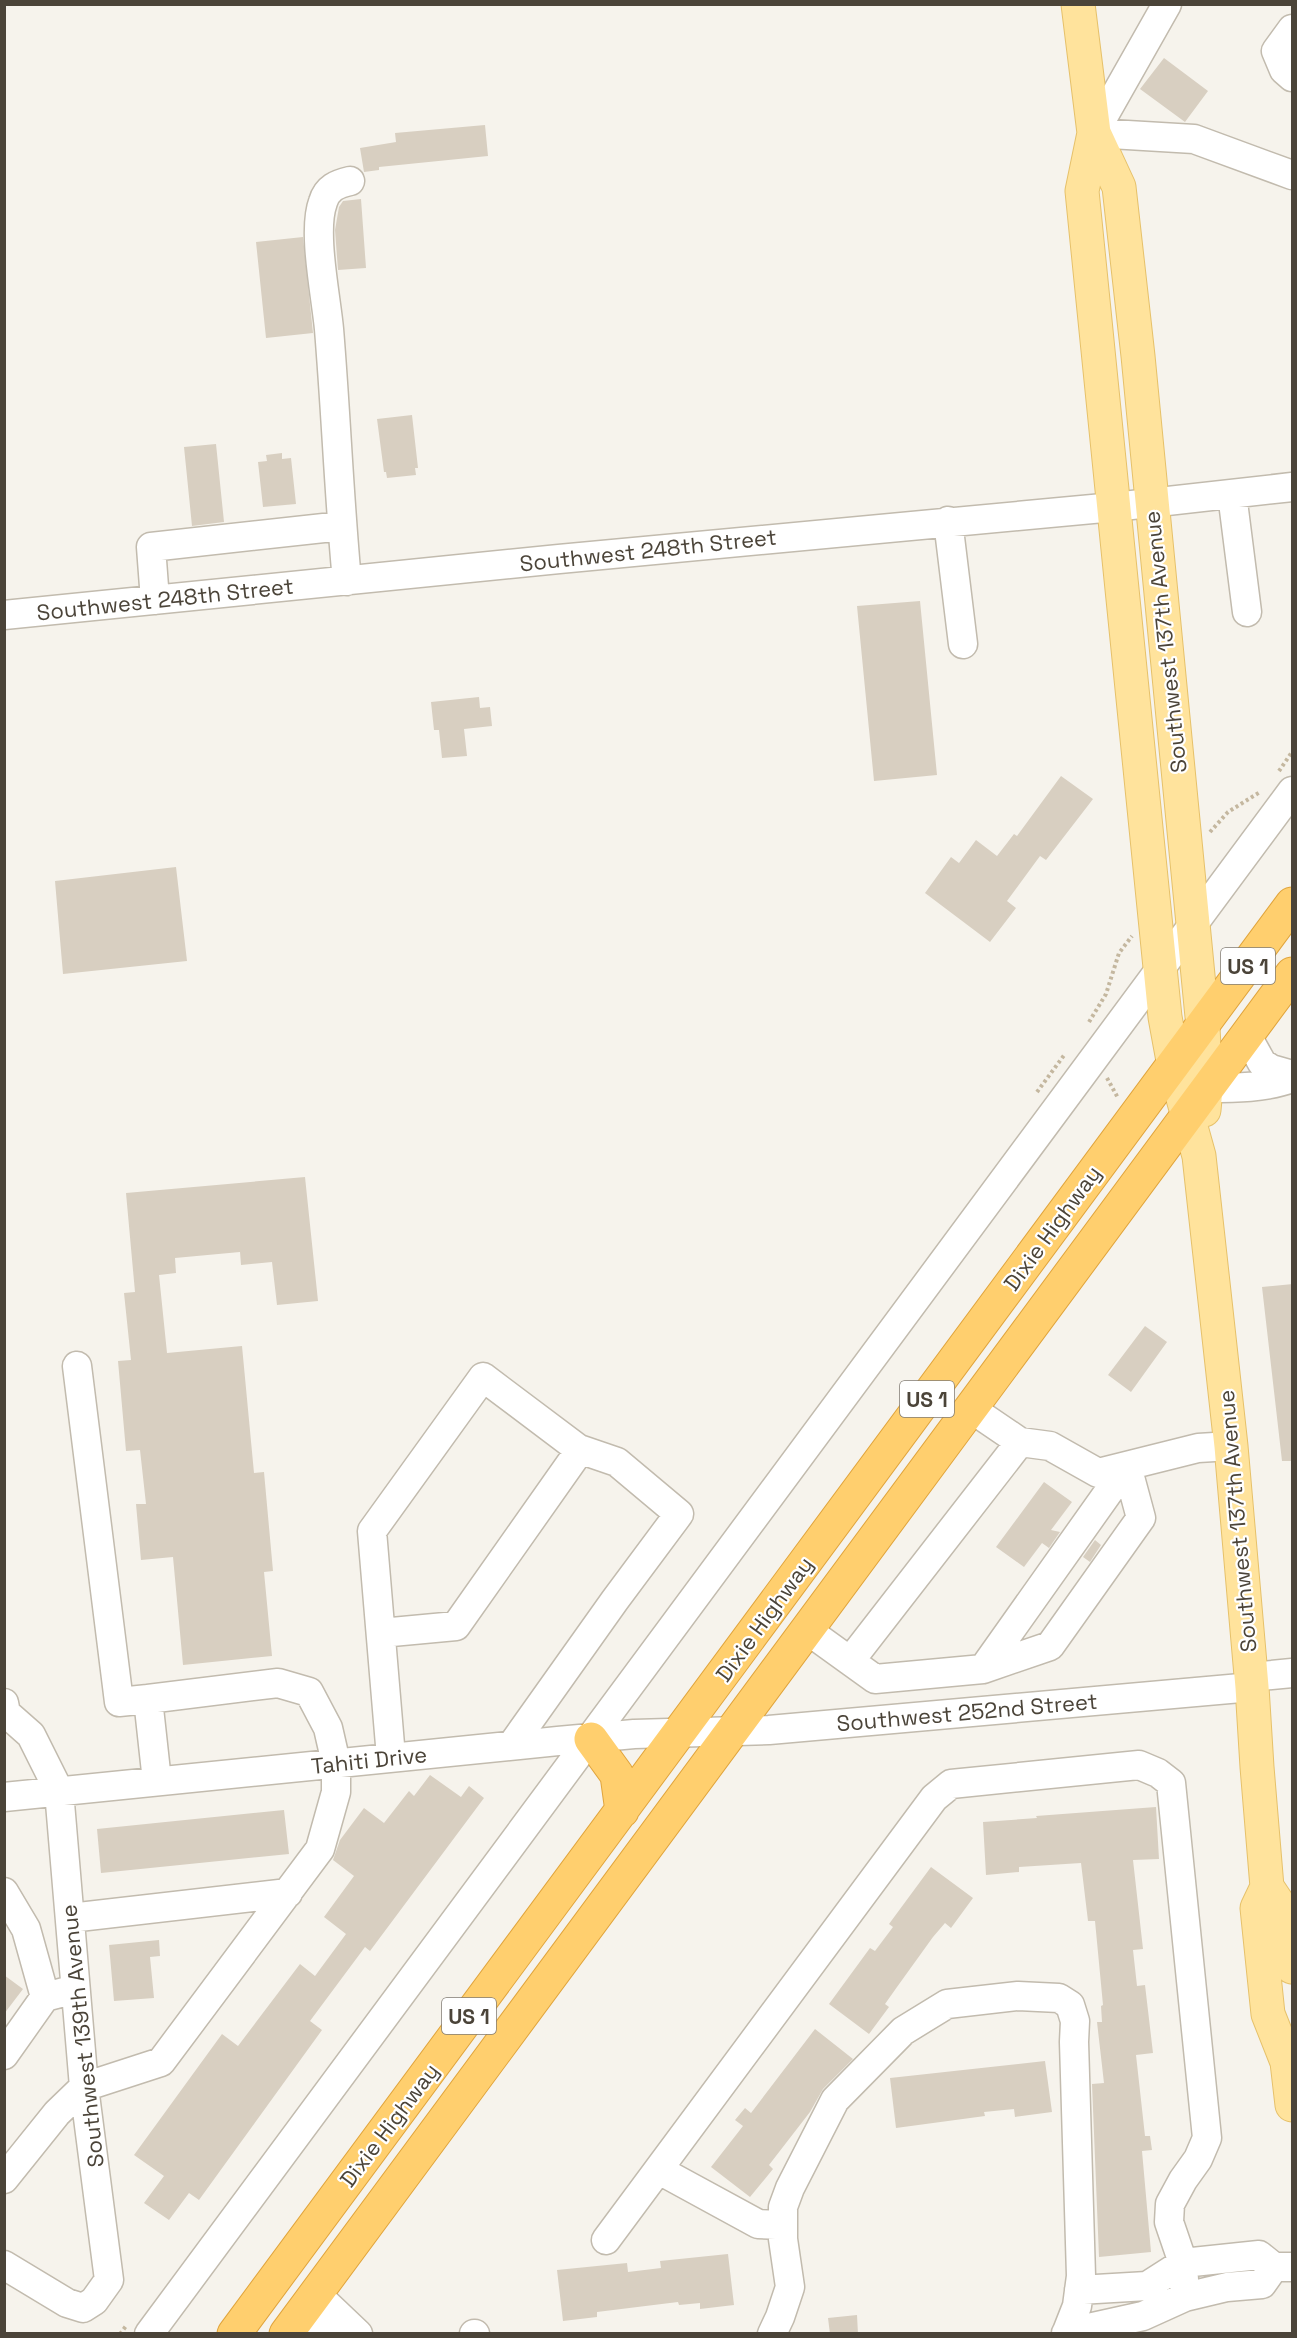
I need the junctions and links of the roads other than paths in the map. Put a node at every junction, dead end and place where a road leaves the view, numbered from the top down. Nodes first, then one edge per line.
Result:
1 (1077, 4) edge
2 (1167, 4) edge
3 (1293, 29) edge
4 (1293, 77) edge
5 (1094, 133) junction
6 (1293, 175) edge
7 (350, 181) dead end
8 (1293, 487) edge
9 (1232, 494) junction
10 (1151, 503) junction
11 (1113, 507) junction
12 (948, 521) junction
13 (342, 526) junction
14 (347, 581) junction
15 (155, 600) junction
16 (1247, 612) dead end
17 (4, 615) edge
18 (963, 644) dead end
19 (1277, 786) edge
20 (1293, 904) edge
21 (1193, 927) junction
22 (1160, 970) junction
23 (1293, 974) edge
24 (1203, 1027) junction
25 (1247, 1036) junction
26 (1174, 1066) junction
27 (1293, 1077) edge
28 (1206, 1088) junction
29 (1186, 1117) junction
30 (1199, 1156) junction
31 (1088, 1180) junction
32 (77, 1366) dead end
33 (970, 1408) junction
34 (1020, 1443) junction
35 (1231, 1446) junction
36 (579, 1449) junction
37 (1127, 1466) junction
38 (807, 1630) junction
39 (381, 1633) junction
40 (850, 1661) junction
41 (983, 1669) junction
42 (1293, 1673) edge
43 (1252, 1682) junction
44 (148, 1699) junction
45 (4, 1702) edge
46 (731, 1731) junction
47 (680, 1732) junction
48 (591, 1739) junction
49 (512, 1745) junction
50 (391, 1757) junction
51 (336, 1763) junction
52 (157, 1781) junction
53 (59, 1791) junction
54 (4, 1797) edge
55 (622, 1811) junction
56 (1267, 1887) junction
57 (4, 1892) edge
58 (288, 1893) junction
59 (70, 1918) junction
60 (1293, 1968) edge
61 (76, 1989) junction
62 (45, 1996) junction
63 (1293, 2028) edge
64 (4, 2055) edge
65 (1287, 2062) junction
66 (84, 2087) junction
67 (1293, 2105) edge
68 (659, 2170) junction
69 (4, 2179) edge
70 (783, 2225) junction
71 (606, 2240) dead end
72 (1183, 2264) junction
73 (4, 2265) edge
74 (1283, 2267) edge
75 (1079, 2290) junction
76 (1185, 2297) junction
77 (306, 2319) edge
78 (1066, 2333) edge
79 (149, 2334) edge
80 (234, 2334) edge
81 (358, 2334) edge
82 (772, 2334) edge

1 - 5 main road, Southwest 137th Avenue
2 - 5 street
3 - 4 street
5 - 6 street
5 - 10 main road, Southwest 137th Avenue
5 - 11 main road, Southwest 137th Avenue
7 - 13 street
8 - 9 street, Southwest 248th Street
9 - 10 street, Southwest 248th Street
9 - 16 street
10 - 11 street, Southwest 248th Street
10 - 21 main road, Southwest 137th Avenue
11 - 12 street, Southwest 248th Street
11 - 22 main road, Southwest 137th Avenue
12 - 14 street, Southwest 248th Street
12 - 18 street
13 - 14 street
13 - 15 street
14 - 15 street, Southwest 248th Street
15 - 17 street, Southwest 248th Street
19 - 21 street
20 - 24 highway, Dixie Highway / US 1
21 - 22 street
21 - 24 main road, Southwest 137th Avenue
22 - 26 main road, Southwest 137th Avenue
22 - 48 street
23 - 25 highway, Dixie Highway / US 1
24 - 26 highway, Dixie Highway / US 1
24 - 28 main road, Southwest 137th Avenue
25 - 27 street
25 - 28 highway, Dixie Highway / US 1
26 - 29 main road, Southwest 137th Avenue
26 - 31 highway, Dixie Highway / US 1
27 - 28 street
28 - 29 highway, Dixie Highway / US 1
28 - 30 main road, Southwest 137th Avenue
29 - 30 main road, Southwest 137th Avenue
29 - 33 highway, Dixie Highway / US 1
30 - 35 main road, Southwest 137th Avenue
31 - 33 highway
31 - 47 highway, Dixie Highway / US 1
32 - 44 street
33 - 34 street
33 - 38 highway, Dixie Highway / US 1
34 - 37 street
34 - 40 street
35 - 37 street
35 - 43 main road, Southwest 137th Avenue
36 - 39 street
36 - 39 street
36 - 49 street
37 - 41 street
37 - 41 street
38 - 40 street
38 - 46 highway, Dixie Highway / US 1
39 - 50 street
40 - 41 street
42 - 43 street, Southwest 252nd Street
43 - 46 street, Southwest 252nd Street
43 - 56 main road, Southwest 137th Avenue
44 - 51 street
44 - 52 street
45 - 53 street
46 - 47 street, Southwest 252nd Street
46 - 77 highway, Dixie Highway / US 1
47 - 48 street, Tahiti Drive
47 - 55 highway, Dixie Highway / US 1
48 - 49 street, Tahiti Drive
48 - 55 highway
48 - 79 street
49 - 50 street, Tahiti Drive
50 - 51 street, Tahiti Drive
51 - 52 street, Tahiti Drive
51 - 58 street
52 - 53 street, Tahiti Drive
53 - 54 street
53 - 59 street, Southwest 139th Avenue
55 - 80 highway, Dixie Highway / US 1
56 - 60 main road, Southwest 137th Avenue
56 - 65 main road, Southwest 137th Avenue
57 - 62 street
58 - 59 street
58 - 66 street
59 - 61 street, Southwest 139th Avenue
61 - 62 street
61 - 66 street, Southwest 139th Avenue
62 - 64 street
63 - 65 main road, Southwest 137th Avenue
65 - 67 main road, Southwest 137th Avenue
66 - 69 street
66 - 73 street, Southwest 139th Avenue
68 - 70 street
68 - 71 street
68 - 72 street
70 - 75 street
70 - 82 street
72 - 74 street
72 - 75 street
72 - 76 street
74 - 76 street
75 - 78 street
76 - 78 street
77 - 81 street

